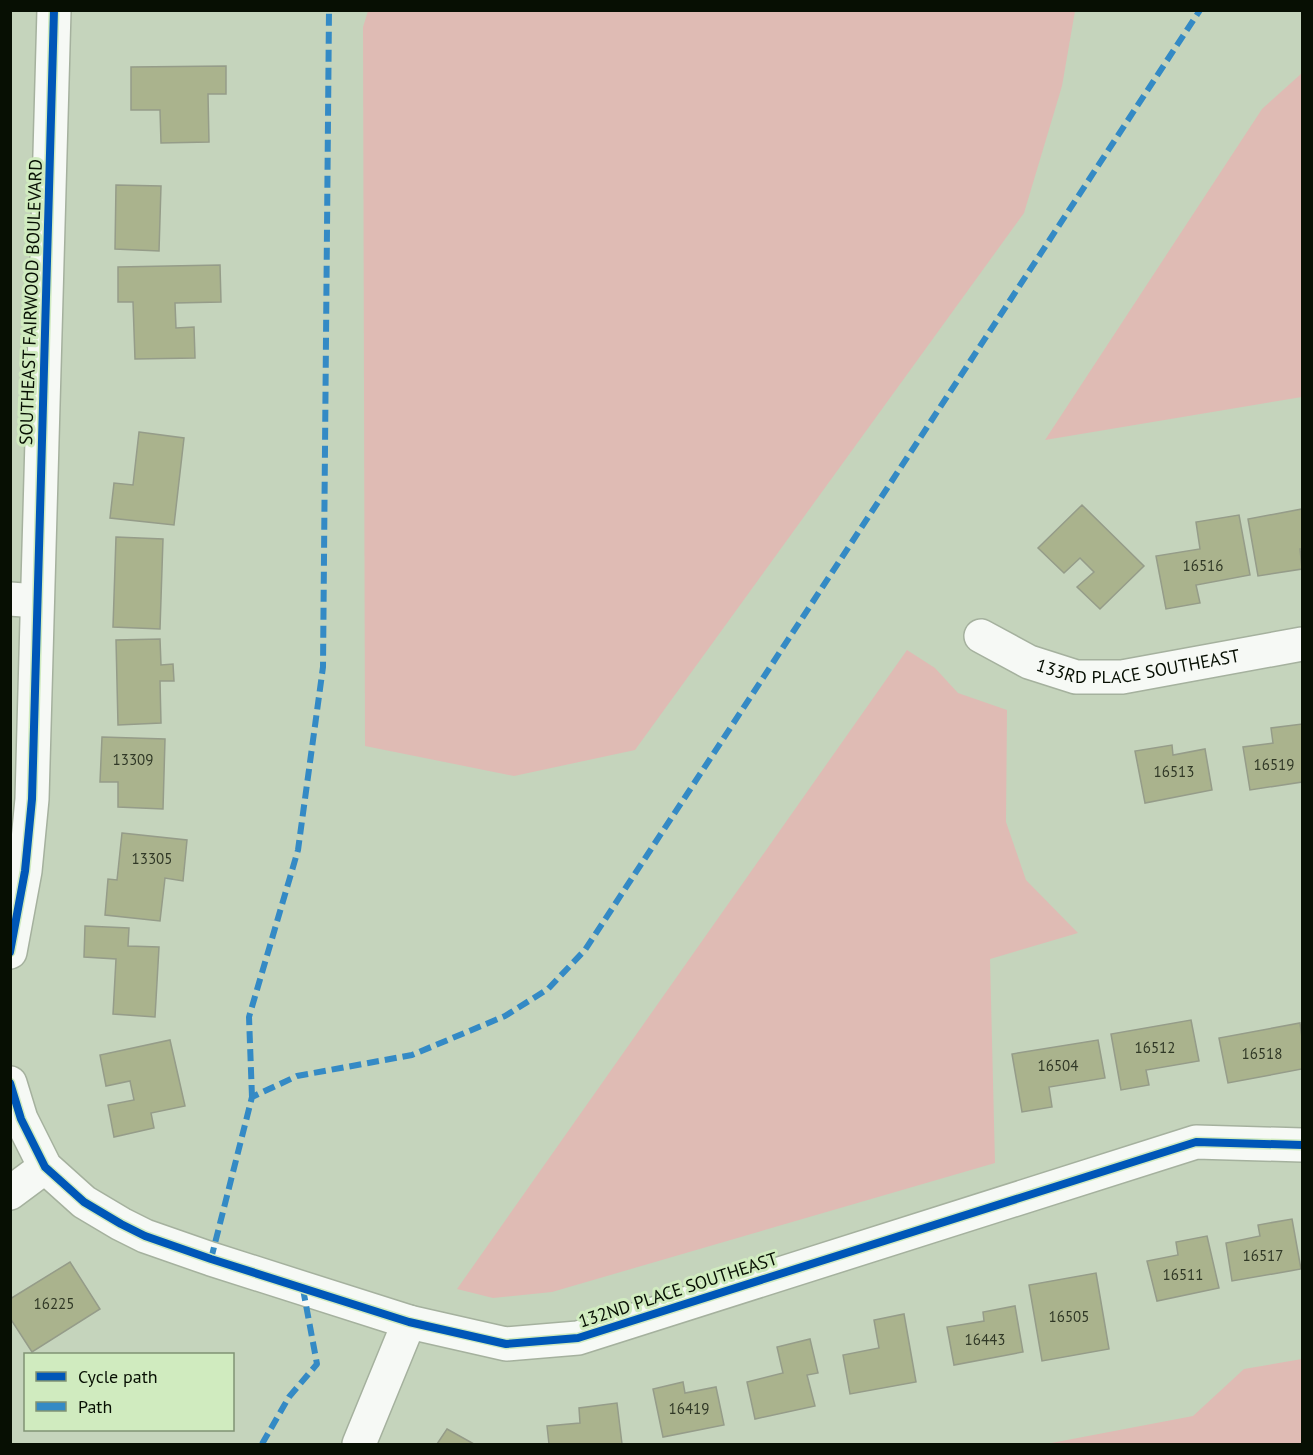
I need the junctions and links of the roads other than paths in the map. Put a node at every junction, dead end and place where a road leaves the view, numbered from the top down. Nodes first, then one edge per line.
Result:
1 (54, 10) edge
2 (24, 600) edge
3 (981, 636) dead end
4 (1302, 644) edge
5 (10, 952) edge
6 (10, 1083) edge
7 (1302, 1145) edge
8 (45, 1167) junction
9 (10, 1193) edge
10 (409, 1322) junction
11 (359, 1444) edge

1 - 2 street, SOUTHEAST FAIRWOOD BOULEVARD
2 - 5 street, SOUTHEAST FAIRWOOD BOULEVARD
3 - 4 street, 133RD PLACE SOUTHEAST
6 - 8 street
7 - 10 street, 132ND PLACE SOUTHEAST
8 - 9 street
8 - 10 street, 132ND PLACE SOUTHEAST
10 - 11 street

